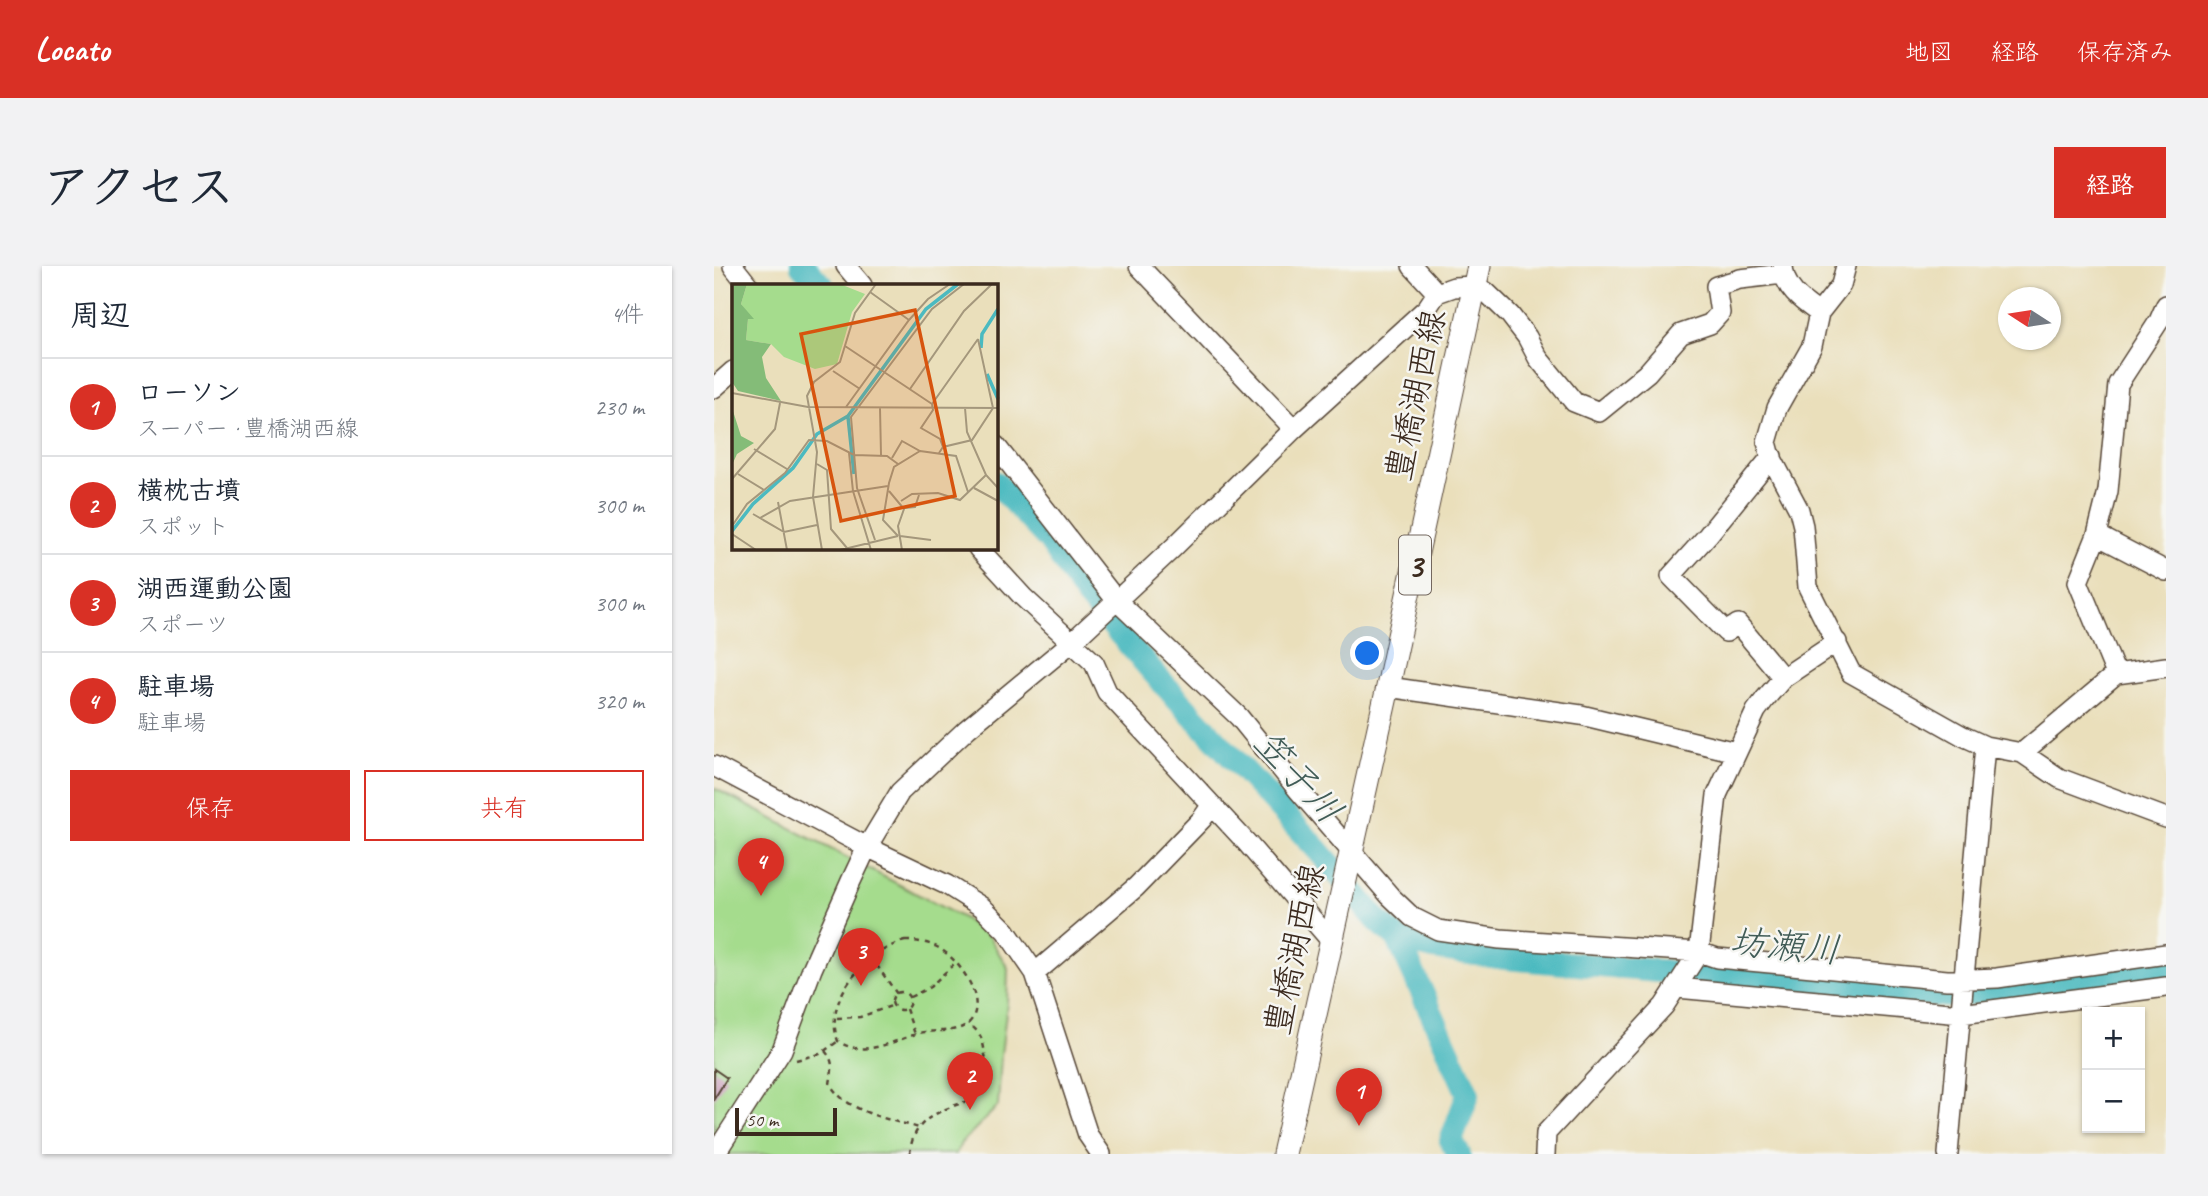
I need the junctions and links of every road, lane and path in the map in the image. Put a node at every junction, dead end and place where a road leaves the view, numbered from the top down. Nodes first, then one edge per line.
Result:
1 (733, 266) edge
2 (846, 266) edge
3 (1139, 266) edge
4 (1412, 266) edge
5 (1846, 266) edge
6 (1783, 270) edge
7 (1477, 276) edge
8 (746, 284) edge
9 (861, 284) edge
10 (1437, 293) junction
11 (2166, 305) edge
12 (1819, 313) junction
13 (732, 372) edge
14 (714, 388) edge
15 (1294, 429) junction
16 (998, 449) edge
17 (1772, 456) junction
18 (2097, 534) junction
19 (980, 550) edge
20 (2166, 571) edge
21 (1116, 600) junction
22 (1075, 638) junction
23 (1837, 642) junction
24 (2166, 667) edge
25 (2116, 674) junction
26 (1783, 678) junction
27 (1388, 687) junction
28 (1985, 746) junction
29 (1736, 752) junction
30 (2022, 753) junction
31 (714, 766) edge
32 (1211, 806) junction
33 (2166, 818) edge
34 (867, 847) junction
35 (1350, 857) junction
36 (1334, 934) junction
37 (2166, 954) edge
38 (1696, 956) junction
39 (871, 957) junction
40 (956, 962) junction
41 (1035, 973) junction
42 (1962, 983) junction
43 (1679, 985) junction
44 (2166, 987) edge
45 (897, 994) junction
46 (910, 997) junction
47 (891, 1006) junction
48 (906, 1009) junction
49 (1961, 1011) junction
50 (836, 1018) junction
51 (968, 1023) junction
52 (915, 1034) junction
53 (838, 1041) junction
54 (825, 1051) junction
55 (779, 1054) junction
56 (919, 1128) junction
57 (715, 1154) edge
58 (910, 1154) edge
59 (1101, 1154) edge
60 (1284, 1154) edge
61 (1545, 1154) edge
62 (1948, 1154) edge

1 - 8 street
2 - 9 street
3 - 15 street
4 - 10 street
5 - 12 street
6 - 7 street
6 - 12 street
7 - 10 street
7 - 27 main road, 豊橋湖西線 / 3
10 - 15 street
11 - 18 street
12 - 17 street
13 - 14 street
15 - 21 street
16 - 21 street
17 - 23 street
17 - 26 street
18 - 20 street
18 - 25 street
19 - 22 street
21 - 22 street
21 - 35 street
22 - 32 street
22 - 34 street
23 - 26 street
23 - 28 street
24 - 25 street
25 - 30 street
26 - 29 street
27 - 29 street
27 - 35 main road, 豊橋湖西線 / 3
28 - 30 street
28 - 42 street
29 - 38 street
30 - 33 street
31 - 34 street
32 - 36 street
32 - 41 street
34 - 41 street
34 - 55 street
35 - 36 main road, 豊橋湖西線 / 3
35 - 38 street
36 - 60 main road, 豊橋湖西線 / 3
37 - 42 street
38 - 42 street
38 - 43 street
39 - 40 path
39 - 45 path
39 - 50 path
40 - 46 path
40 - 51 path
41 - 59 street
42 - 49 street
43 - 49 street
43 - 61 street
44 - 49 street
45 - 46 path
45 - 47 path
46 - 48 path
47 - 48 path
47 - 50 path
48 - 52 path
49 - 62 street
50 - 53 path
51 - 52 path
51 - 56 path
52 - 53 path
53 - 54 path
54 - 55 path
54 - 56 path
55 - 57 street
56 - 58 path

